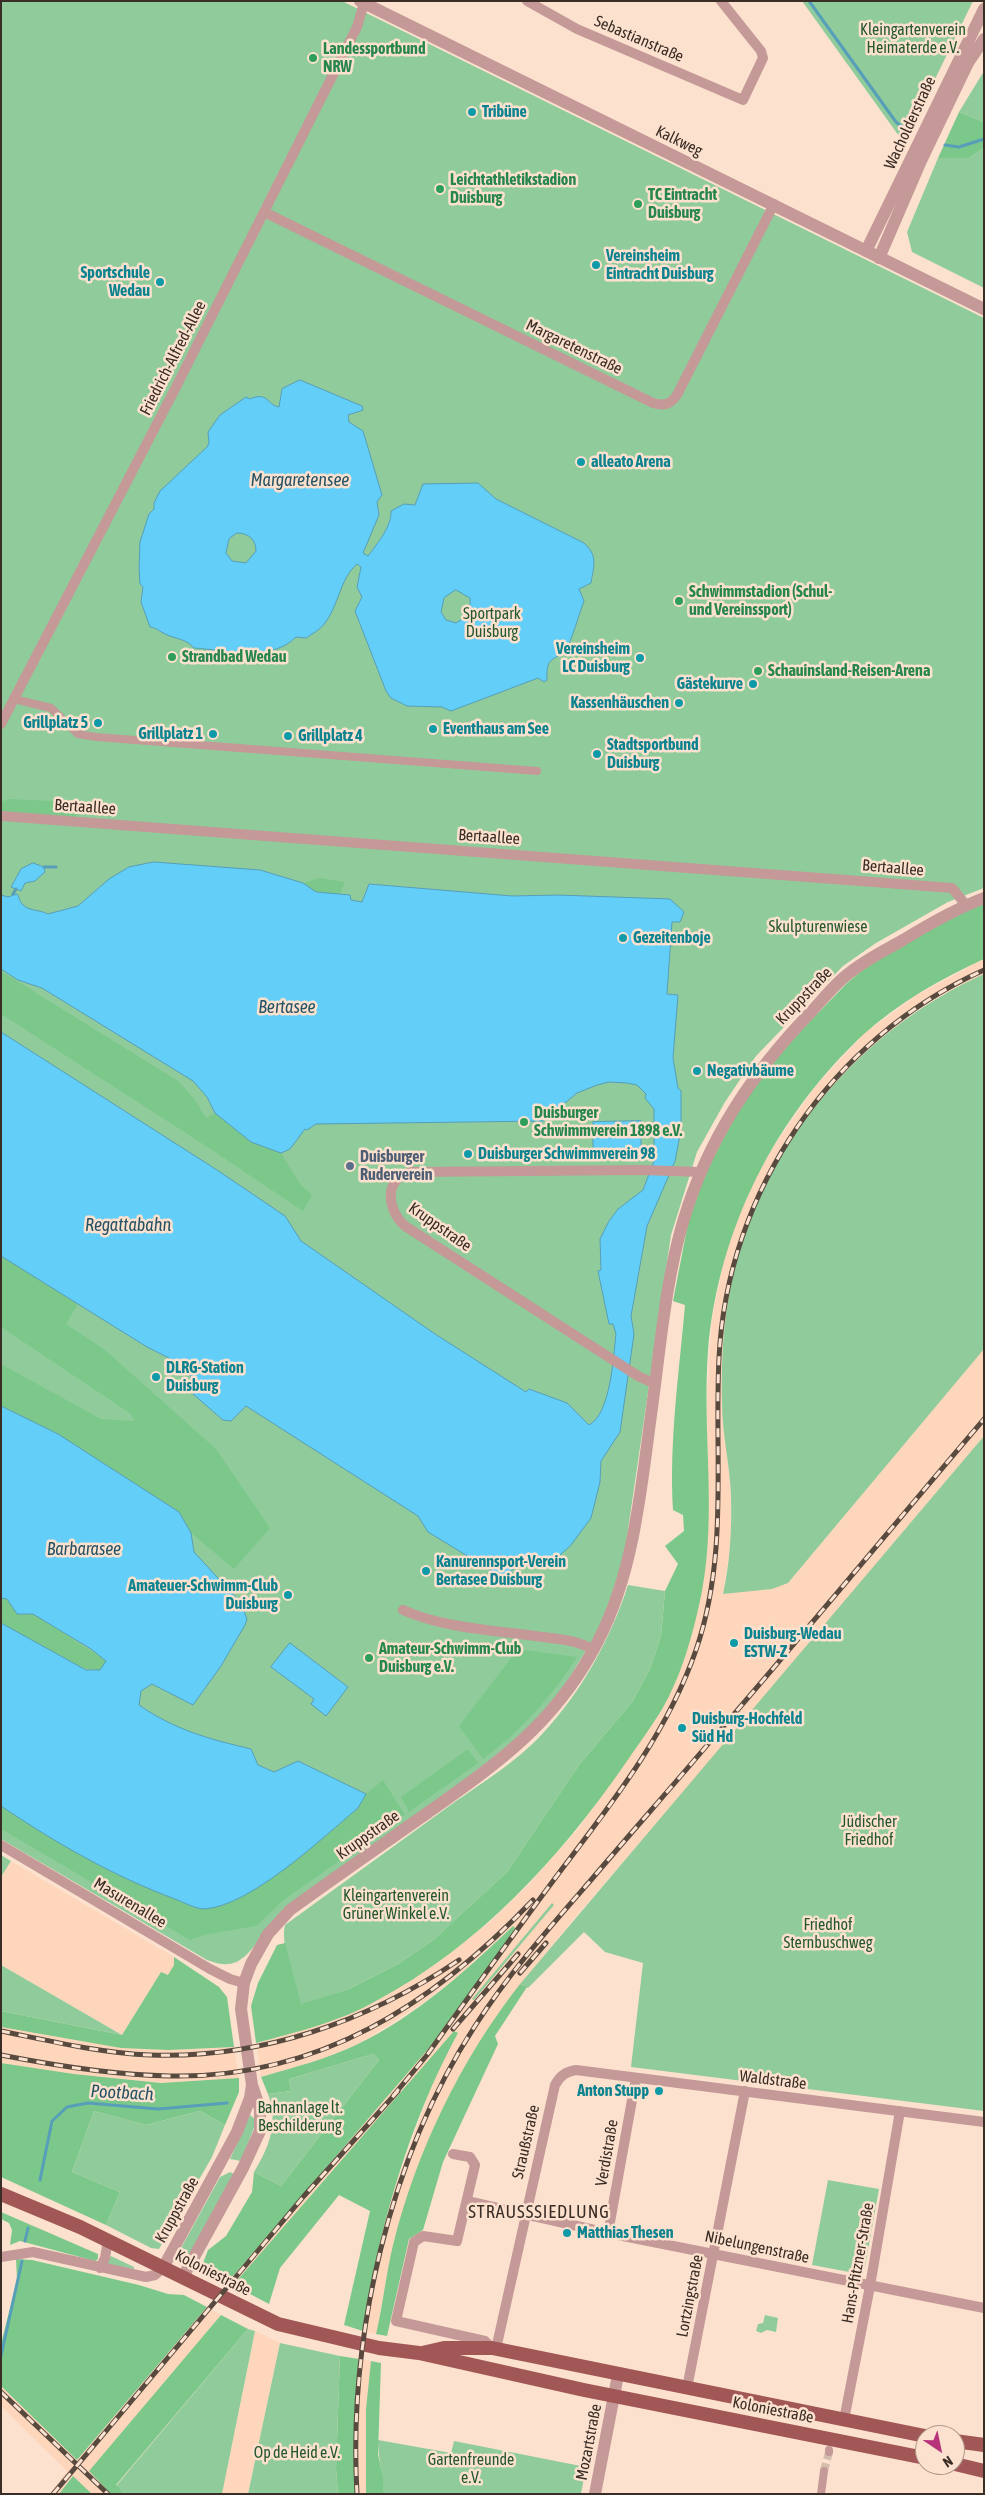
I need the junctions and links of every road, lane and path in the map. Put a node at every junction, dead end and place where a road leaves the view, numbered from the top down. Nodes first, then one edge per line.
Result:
1 (526, 1) edge
2 (720, 1) edge
3 (363, 2) edge
4 (984, 9) edge
5 (984, 39) edge
6 (774, 204) junction
7 (264, 212) junction
8 (866, 251) junction
9 (879, 258) junction
10 (984, 309) edge
11 (14, 699) junction
12 (1, 724) edge
13 (537, 771) dead end
14 (1, 816) edge
15 (984, 898) edge
16 (966, 904) junction
17 (701, 1172) junction
18 (655, 1384) junction
19 (403, 1610) dead end
20 (594, 1650) junction
21 (1, 1845) edge
22 (244, 1983) junction
23 (560, 2077) joint
24 (636, 2078) junction
25 (252, 2085) junction
26 (744, 2091) junction
27 (900, 2111) junction
28 (984, 2122) edge
29 (454, 2154) dead end
30 (1, 2194) edge
31 (467, 2201) junction
32 (525, 2214) junction
33 (608, 2233) junction
34 (108, 2240) junction
35 (714, 2254) junction
36 (1, 2256) edge
37 (100, 2268) junction
38 (164, 2268) junction
39 (183, 2277) junction
40 (870, 2286) junction
41 (984, 2308) edge
42 (494, 2349) junction
43 (419, 2353) junction
44 (618, 2375) junction
45 (687, 2388) junction
46 (614, 2396) junction
47 (844, 2420) junction
48 (915, 2434) edge
49 (965, 2442) edge
50 (984, 2445) edge
51 (915, 2456) edge
52 (965, 2466) edge
53 (824, 2471) tunnel mouth
54 (984, 2471) edge
55 (595, 2494) edge
56 (822, 2494) edge

1 - 2 street, Sebastianstraße
3 - 6 street, Kalkweg
3 - 7 street, Friedrich-Alfred-Allee
4 - 8 street, Wacholderstraße
5 - 9 street, Wacholderstraße
6 - 7 street, Margaretenstraße
6 - 8 street, Kalkweg
7 - 11 street, Friedrich-Alfred-Allee
8 - 9 street, Kalkweg
9 - 10 street, Kalkweg
11 - 12 street, Friedrich-Alfred-Allee
11 - 13 street
14 - 16 street, Bertaallee
15 - 16 street, Kruppstraße
16 - 17 street, Kruppstraße
17 - 18 street, Kruppstraße
17 - 18 street, Kruppstraße
18 - 20 street, Kruppstraße
19 - 20 street
20 - 22 street, Kruppstraße
21 - 22 street, Masurenallee
22 - 25 street, Kruppstraße
23 - 24 street, Waldstraße
23 - 32 street, Straußstraße
24 - 26 street, Waldstraße
24 - 33 street, Verdistraße
25 - 38 street, Kruppstraße
25 - 39 street, Kruppstraße
26 - 27 street, Waldstraße
26 - 35 street, Lortzingstraße
27 - 28 street, Waldstraße
27 - 40 street, Hans-Pfitzner-Straße
29 - 31 street
30 - 34 main road, Koloniestraße
31 - 32 street
31 - 42 street, Koloniestraße
32 - 33 street, Nibelungenstraße
32 - 42 street, Straußstraße
33 - 35 street, Nibelungenstraße
34 - 37 street
34 - 38 main road, Koloniestraße
35 - 40 street, Nibelungenstraße
35 - 45 street, Lortzingstraße
36 - 37 street
37 - 38 street
38 - 39 main road, Koloniestraße
39 - 43 main road, Koloniestraße
40 - 41 street, Nibelungenstraße
40 - 47 street, Hans-Pfitzner-Straße
42 - 43 main road, Koloniestraße
42 - 44 main road, Koloniestraße
43 - 46 main road, Koloniestraße
44 - 45 main road, Koloniestraße
44 - 46 street
45 - 47 main road, Koloniestraße
46 - 51 main road, Koloniestraße
46 - 55 street, Mozartstraße
47 - 48 main road, Koloniestraße
49 - 50 main road
52 - 54 main road
53 - 56 street

